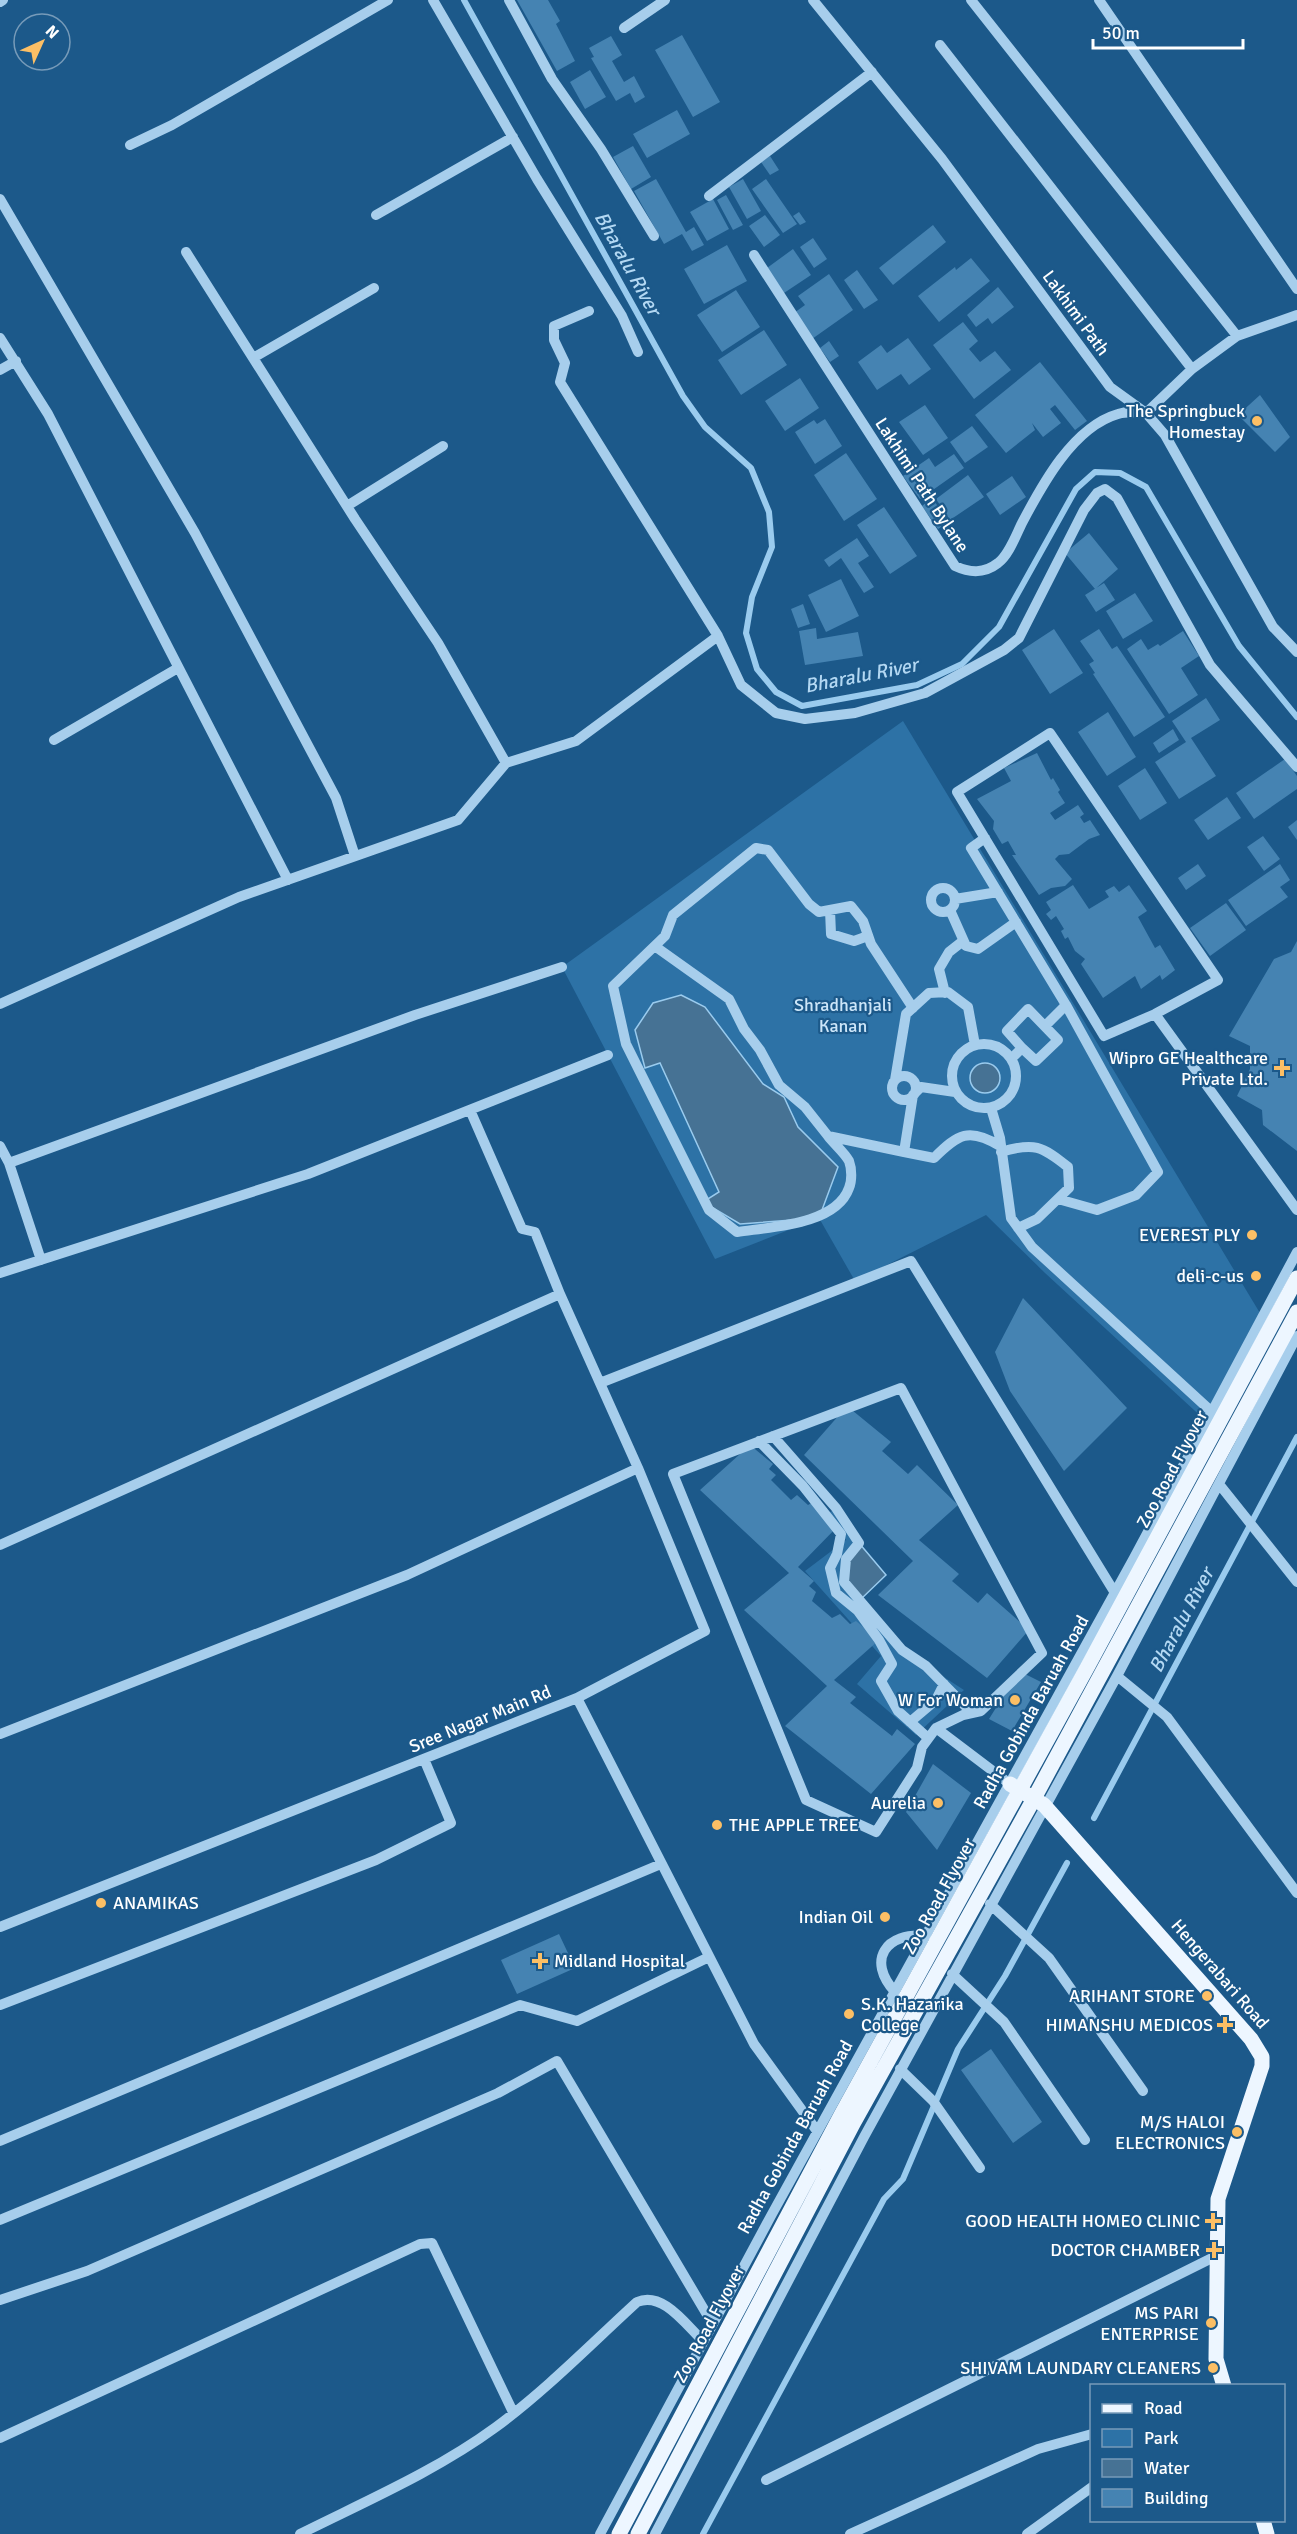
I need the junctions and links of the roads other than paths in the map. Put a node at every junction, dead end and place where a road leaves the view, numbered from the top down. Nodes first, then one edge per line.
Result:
1 (388, 0) edge
2 (434, 0) edge
3 (509, 0) edge
4 (665, 0) edge
5 (813, 0) edge
6 (971, 0) edge
7 (1099, 0) edge
8 (624, 28) dead end
9 (940, 45) dead end
10 (872, 72) junction
11 (513, 137) junction
12 (130, 145) dead end
13 (709, 196) dead end
14 (0, 199) edge
15 (376, 215) dead end
16 (654, 236) dead end
17 (186, 252) dead end
18 (754, 255) dead end
19 (374, 288) dead end
20 (1297, 289) edge
21 (589, 311) dead end
22 (1297, 315) edge
23 (1237, 336) junction
24 (0, 339) edge
25 (638, 352) dead end
26 (253, 358) junction
27 (16, 361) junction
28 (0, 369) edge
29 (1192, 369) junction
30 (1146, 413) junction
31 (443, 446) dead end
32 (347, 506) junction
33 (718, 636) junction
34 (1297, 652) edge
35 (178, 668) junction
36 (54, 740) dead end
37 (506, 763) junction
38 (1297, 767) edge
39 (985, 838) junction
40 (355, 856) junction
41 (288, 880) junction
42 (998, 892) junction
43 (955, 899) junction
44 (830, 910) junction
45 (950, 910) junction
46 (1016, 922) junction
47 (868, 936) junction
48 (963, 941) junction
49 (656, 947) junction
50 (562, 967) dead end
51 (945, 993) junction
52 (0, 1004) edge
53 (1066, 1005) junction
54 (913, 1008) junction
55 (1155, 1014) junction
56 (1045, 1026) junction
57 (975, 1045) junction
58 (1023, 1048) junction
59 (608, 1055) dead end
60 (1011, 1059) junction
61 (895, 1080) junction
62 (916, 1087) junction
63 (955, 1092) junction
64 (991, 1108) junction
65 (470, 1110) junction
66 (828, 1136) junction
67 (0, 1146) edge
68 (1001, 1149) junction
69 (904, 1152) junction
70 (9, 1163) junction
71 (1058, 1199) junction
72 (1297, 1210) edge
73 (1018, 1228) junction
74 (1297, 1252) edge
75 (41, 1260) junction
76 (0, 1273) edge
77 (1297, 1278) edge
78 (560, 1294) junction
79 (1297, 1312) edge
80 (1297, 1336) edge
81 (600, 1383) junction
82 (1212, 1412) junction
83 (773, 1436) junction
84 (759, 1441) junction
85 (638, 1468) junction
86 (1219, 1484) junction
87 (0, 1545) edge
88 (1297, 1582) edge
89 (1115, 1593) junction
90 (1117, 1676) junction
91 (944, 1684) junction
92 (577, 1698) junction
93 (972, 1713) junction
94 (910, 1722) junction
95 (936, 1728) junction
96 (0, 1734) edge
97 (928, 1738) junction
98 (424, 1759) junction
99 (1010, 1784) junction
100 (1044, 1805) junction
101 (661, 1864) junction
102 (1297, 1893) edge
103 (990, 1904) junction
104 (0, 1927) edge
105 (926, 1936) junction
106 (709, 1957) junction
107 (952, 1974) junction
108 (895, 1992) junction
109 (0, 2005) edge
110 (900, 2069) junction
111 (1143, 2091) dead end
112 (817, 2131) junction
113 (1085, 2140) dead end
114 (0, 2141) edge
115 (980, 2168) dead end
116 (0, 2220) edge
117 (1218, 2255) junction
118 (0, 2301) edge
119 (712, 2323) junction
120 (703, 2341) junction
121 (1224, 2384) edge
122 (513, 2412) junction
123 (1090, 2435) edge
124 (0, 2438) edge
125 (765, 2480) dead end
126 (1090, 2488) edge
127 (300, 2534) edge
128 (600, 2534) edge
129 (619, 2534) edge
130 (638, 2534) edge
131 (655, 2534) edge
132 (849, 2534) edge
133 (1027, 2534) edge

1 - 12 street
2 - 11 street
3 - 16 street
4 - 8 street
5 - 10 street, Lakhimi Path
6 - 23 street
7 - 20 street
9 - 29 street
10 - 13 street
10 - 30 street, Lakhimi Path
11 - 15 street
11 - 25 street
14 - 40 street
17 - 26 street
18 - 30 street, Lakhimi Path Bylane
19 - 26 street
21 - 33 street
22 - 23 street
23 - 29 street
24 - 27 street
26 - 32 street
27 - 28 street
27 - 35 street
29 - 30 street
30 - 34 street, Lakhimi Path
31 - 32 street
32 - 37 street
33 - 37 street
33 - 38 street
35 - 36 street
35 - 41 street
37 - 40 street
39 - 42 street
39 - 55 street
39 - 55 street
40 - 41 street
41 - 52 street
42 - 43 street
42 - 46 street
43 - 45 street
43 - 45 street
44 - 47 street
44 - 47 street
44 - 49 street
45 - 48 street
46 - 48 street
46 - 53 street
47 - 54 street
48 - 51 street
49 - 66 street
49 - 66 street
50 - 70 street
51 - 54 street
51 - 57 street
53 - 56 street
53 - 71 street
54 - 61 street
55 - 72 street
56 - 58 street
56 - 58 street
57 - 60 street
57 - 63 street
58 - 60 street
59 - 65 street
60 - 64 street
61 - 62 street
61 - 62 street
62 - 63 street
62 - 69 street
63 - 64 street
64 - 68 street
65 - 75 street
65 - 78 street
66 - 69 street
67 - 70 street
68 - 69 street
68 - 71 street
68 - 73 street
70 - 75 street
71 - 73 street
73 - 82 street
74 - 82 street, Radha Gobinda Baruah Road
75 - 76 street
77 - 129 main road, Zoo Road Flyover, bridge
78 - 81 street
78 - 87 street
79 - 130 main road, Zoo Road Flyover, bridge
80 - 86 street
81 - 85 street
81 - 89 street
82 - 89 street, Radha Gobinda Baruah Road
83 - 84 street
83 - 91 street
83 - 93 street
84 - 94 street
84 - 97 street
85 - 92 street
85 - 96 street
86 - 88 street
86 - 90 street
89 - 99 street, Radha Gobinda Baruah Road
90 - 100 street
90 - 102 street
91 - 93 street
91 - 94 street
92 - 98 street, Sree Nagar Main Rd
92 - 101 street, Sree Nagar Main Rd
93 - 95 street
94 - 97 street
95 - 97 street
95 - 99 street
98 - 104 street, Sree Nagar Main Rd
98 - 109 street
99 - 100 main road, Hengerabari Road
99 - 105 street, Radha Gobinda Baruah Road
100 - 103 street
100 - 117 main road, Hengerabari Road
101 - 106 street, Sree Nagar Main Rd
101 - 114 street
103 - 107 street
103 - 111 street
105 - 108 street, Radha Gobinda Baruah Road
105 - 108 street
106 - 112 street, Sree Nagar Main Rd
106 - 116 street
107 - 110 street
107 - 113 street
108 - 112 street, Radha Gobinda Baruah Road
110 - 115 street
110 - 131 street
112 - 119 street, Radha Gobinda Baruah Road
117 - 121 main road, Hengerabari Road
117 - 125 street
118 - 119 street
119 - 120 street, Radha Gobinda Baruah Road
120 - 122 street
120 - 128 street, Radha Gobinda Baruah Road
122 - 124 street
122 - 127 street
123 - 132 street
126 - 133 street

